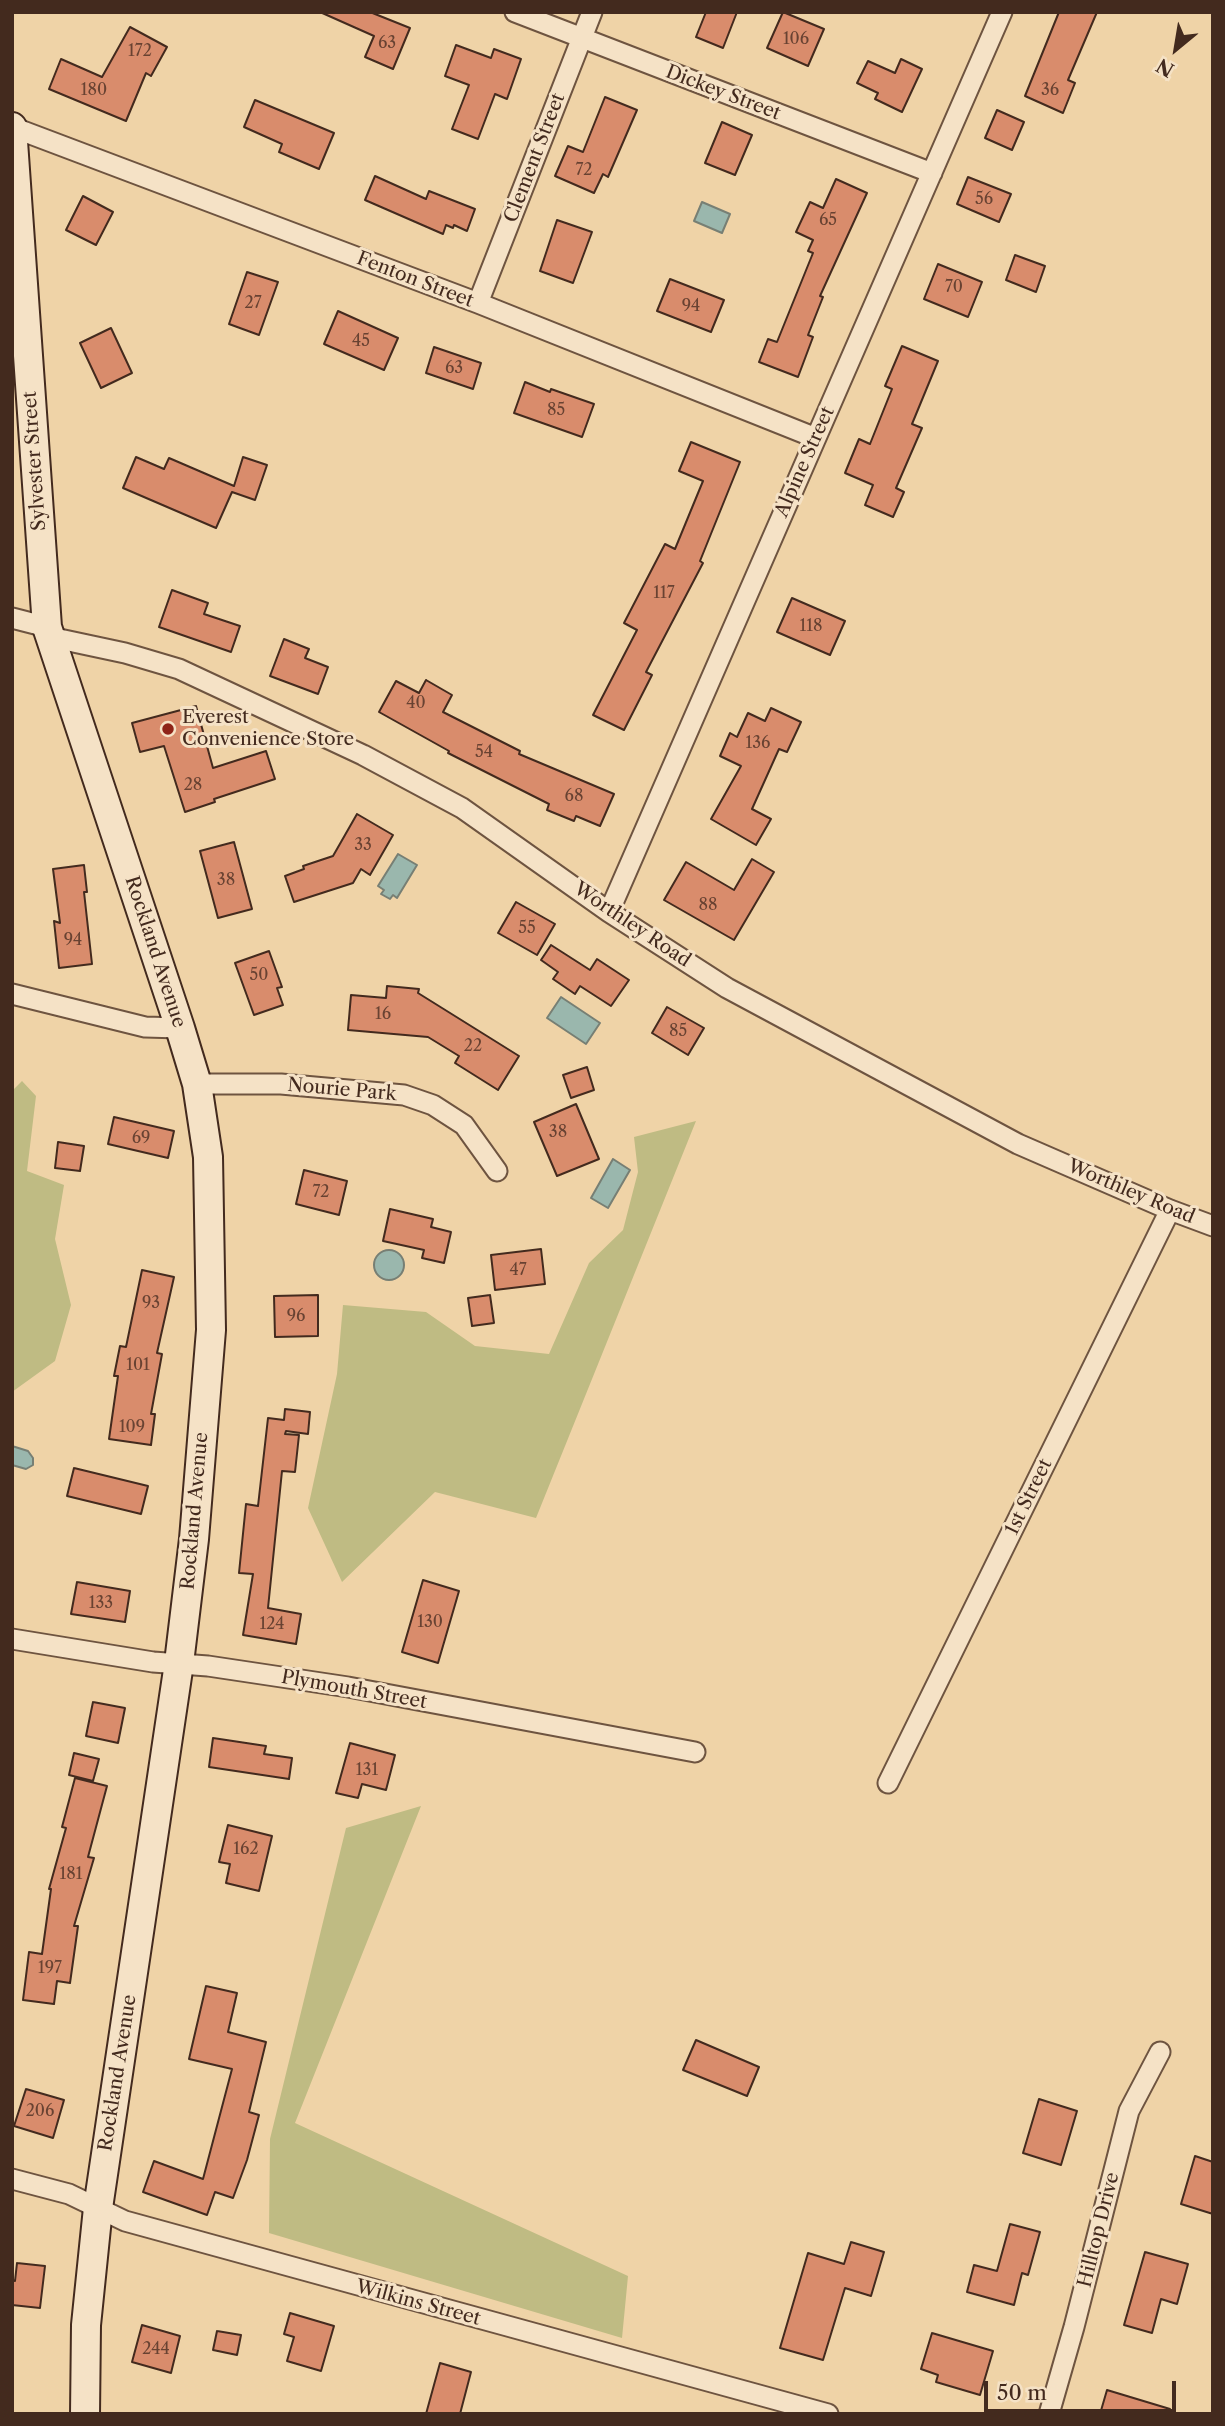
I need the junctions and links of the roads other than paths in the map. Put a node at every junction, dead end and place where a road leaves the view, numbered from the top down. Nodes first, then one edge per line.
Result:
1 (515, 12) edge
2 (592, 12) edge
3 (1002, 12) edge
4 (582, 38) junction
5 (12, 127) edge
6 (932, 173) junction
7 (478, 303) junction
8 (816, 438) junction
9 (12, 618) edge
10 (49, 632) junction
11 (609, 912) junction
12 (12, 994) edge
13 (180, 1028) junction
14 (197, 1084) junction
15 (497, 1171) dead end
16 (1170, 1210) junction
17 (1213, 1226) edge
18 (12, 1639) edge
19 (179, 1663) junction
20 (695, 1752) dead end
21 (888, 1783) dead end
22 (1160, 2052) dead end
23 (12, 2179) edge
24 (97, 2208) junction
25 (85, 2414) edge
26 (828, 2414) edge
27 (1049, 2414) edge

1 - 4 street, Dickey Street
2 - 4 street, Clement Street
3 - 6 street, Alpine Street
4 - 6 street, Dickey Street
4 - 7 street, Clement Street
5 - 7 street, Fenton Street
5 - 10 street, Sylvester Street
6 - 8 street, Alpine Street
7 - 8 street, Fenton Street
8 - 11 street, Alpine Street
9 - 10 street, Worthley Road
10 - 11 street, Worthley Road
10 - 13 street, Rockland Avenue
11 - 16 street, Worthley Road
12 - 13 street
13 - 14 street, Rockland Avenue
14 - 15 street, Nourie Park
14 - 19 street, Rockland Avenue
16 - 17 street, Worthley Road
16 - 21 street, 1st Street
18 - 19 street, Plymouth Street
19 - 20 street, Plymouth Street
19 - 24 street, Rockland Avenue
22 - 27 street, Hilltop Drive
23 - 24 street, Wilkins Street
24 - 25 street, Rockland Avenue
24 - 26 street, Wilkins Street

